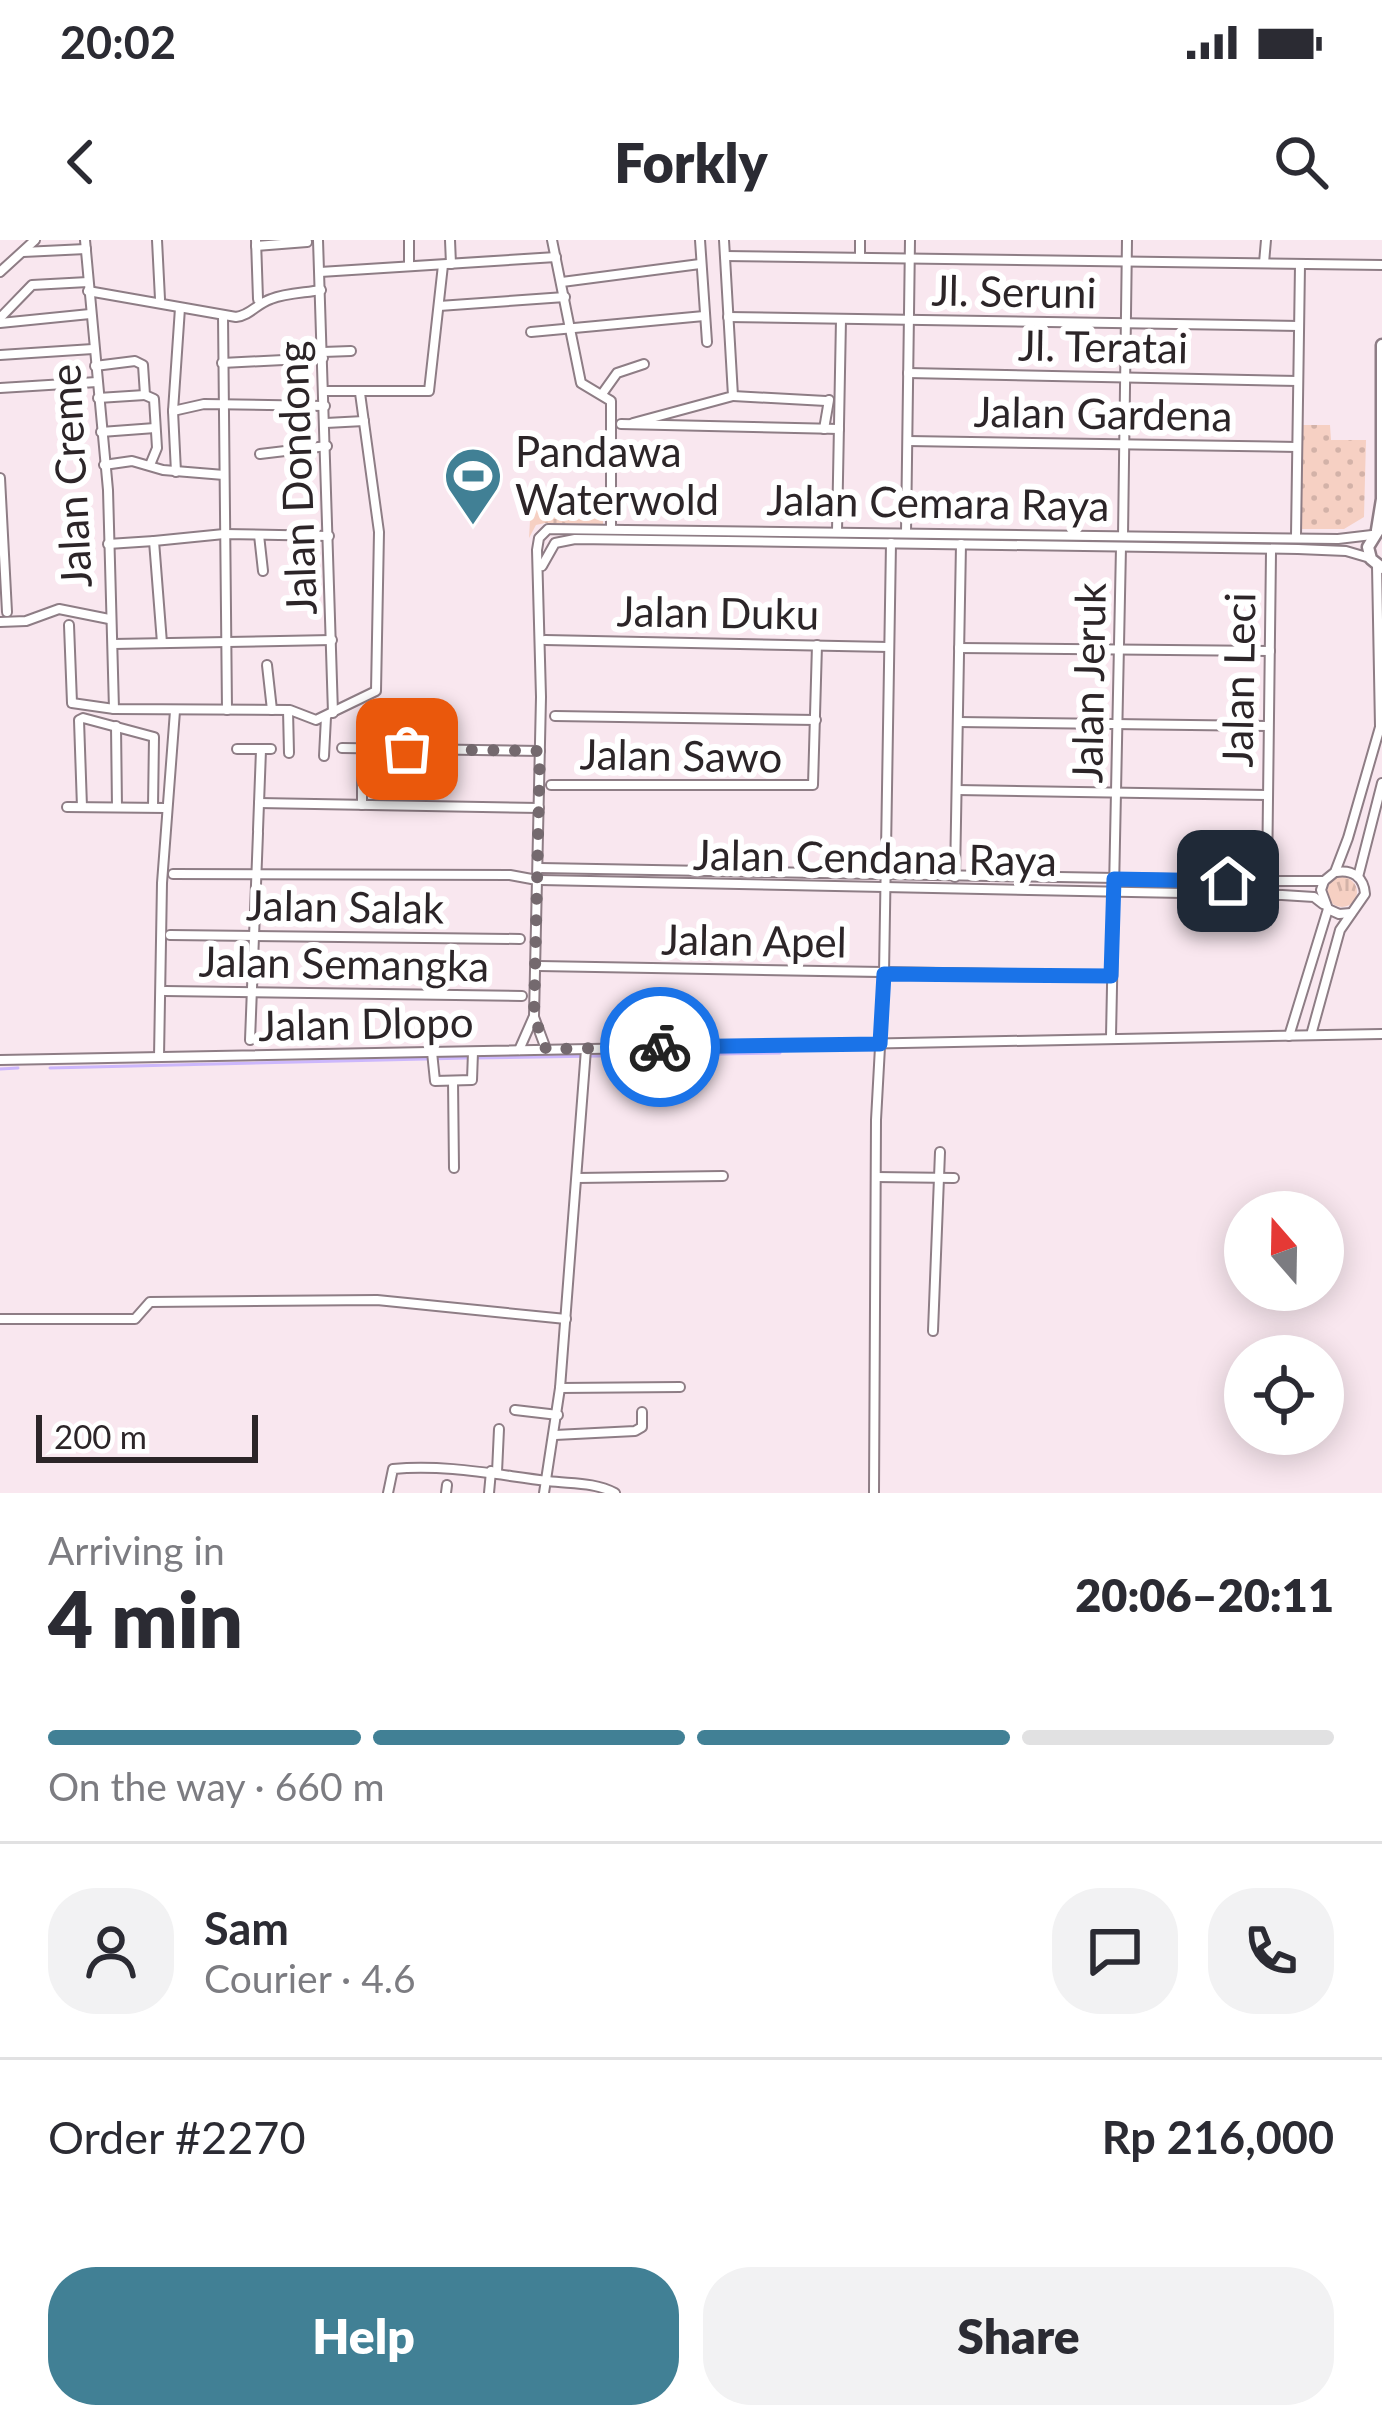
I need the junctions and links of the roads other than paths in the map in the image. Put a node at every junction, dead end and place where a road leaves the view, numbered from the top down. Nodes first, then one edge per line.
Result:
1 (37, 240) edge
2 (157, 240) edge
3 (409, 240) edge
4 (450, 240) edge
5 (552, 240) edge
6 (700, 240) edge
7 (724, 240) edge
8 (860, 240) edge
9 (910, 240) edge
10 (1126, 240) edge
11 (1266, 240) edge
12 (312, 241) edge
13 (256, 243) edge
14 (85, 245) edge
15 (48, 251) junction
16 (23, 252) junction
17 (725, 256) junction
18 (556, 257) junction
19 (860, 257) junction
20 (910, 258) junction
21 (1126, 262) junction
22 (1264, 263) junction
23 (700, 264) junction
24 (447, 265) junction
25 (1300, 265) junction
26 (1382, 265) edge
27 (409, 266) junction
28 (0, 272) edge
29 (320, 272) junction
30 (562, 282) junction
31 (88, 286) junction
32 (321, 290) junction
33 (565, 296) junction
34 (160, 299) dead end
35 (258, 299) dead end
36 (439, 306) junction
37 (180, 308) junction
38 (90, 314) junction
39 (223, 316) junction
40 (704, 316) junction
41 (728, 317) junction
42 (842, 319) junction
43 (909, 320) junction
44 (0, 321) edge
45 (1125, 324) junction
46 (1299, 326) junction
47 (572, 328) junction
48 (531, 332) dead end
49 (707, 342) dead end
50 (1382, 345) edge
51 (93, 349) junction
52 (351, 351) dead end
53 (0, 355) edge
54 (323, 355) junction
55 (223, 363) junction
56 (644, 364) dead end
57 (95, 366) junction
58 (908, 373) junction
59 (1124, 378) junction
60 (1298, 381) junction
61 (97, 382) junction
62 (0, 388) edge
63 (325, 391) junction
64 (840, 392) junction
65 (360, 393) junction
66 (602, 394) junction
67 (145, 395) junction
68 (733, 396) junction
69 (98, 398) junction
70 (826, 401) junction
71 (325, 406) junction
72 (223, 407) junction
73 (173, 411) junction
74 (364, 421) junction
75 (326, 423) junction
76 (633, 423) junction
77 (621, 424) dead end
78 (155, 428) junction
79 (824, 429) junction
80 (839, 430) junction
81 (101, 432) junction
82 (1382, 440) edge
83 (908, 441) junction
84 (327, 446) junction
85 (1123, 446) junction
86 (1297, 447) junction
87 (260, 454) dead end
88 (104, 465) junction
89 (150, 465) junction
90 (176, 472) junction
91 (224, 475) junction
92 (0, 478) edge
93 (606, 528) junction
94 (837, 531) junction
95 (1377, 531) edge
96 (906, 532) junction
97 (1000, 533) junction
98 (224, 534) junction
99 (259, 535) junction
100 (329, 536) junction
101 (781, 536) junction
102 (1123, 536) junction
103 (1296, 536) dead end
104 (601, 539) junction
105 (154, 541) junction
106 (891, 543) junction
107 (108, 544) junction
108 (961, 544) junction
109 (1000, 545) junction
110 (1121, 547) junction
111 (1271, 552) dead end
112 (1377, 564) edge
113 (541, 569) junction
114 (262, 571) dead end
115 (7, 612) dead end
116 (109, 619) junction
117 (0, 622) edge
118 (69, 625) dead end
119 (332, 640) junction
120 (545, 640) dead end
121 (226, 642) junction
122 (113, 644) junction
123 (162, 644) junction
124 (817, 645) junction
125 (889, 647) junction
126 (959, 648) junction
127 (1120, 649) junction
128 (1270, 651) junction
129 (1382, 651) edge
130 (267, 665) dead end
131 (115, 709) junction
132 (227, 710) junction
133 (272, 710) junction
134 (288, 710) junction
135 (175, 711) junction
136 (329, 715) junction
137 (555, 716) dead end
138 (816, 720) junction
139 (958, 722) junction
140 (116, 726) junction
141 (1119, 726) junction
142 (1268, 726) junction
143 (342, 748) dead end
144 (363, 748) junction
145 (237, 749) dead end
146 (540, 751) junction
147 (289, 753) dead end
148 (324, 756) dead end
149 (1382, 783) edge
150 (551, 785) dead end
151 (957, 790) junction
152 (1118, 793) junction
153 (1268, 795) junction
154 (1360, 799) junction
155 (259, 803) junction
156 (1376, 804) junction
157 (362, 805) junction
158 (67, 807) dead end
159 (82, 807) junction
160 (117, 807) junction
161 (153, 807) junction
162 (166, 808) junction
163 (539, 808) junction
164 (538, 868) junction
165 (1335, 872) junction
166 (173, 874) dead end
167 (256, 874) junction
168 (510, 875) junction
169 (884, 876) junction
170 (955, 877) junction
171 (1358, 877) junction
172 (709, 879) junction
173 (1114, 879) junction
174 (539, 880) junction
175 (1267, 881) junction
176 (1324, 881) junction
177 (884, 888) junction
178 (1114, 893) junction
179 (1326, 907) junction
180 (1351, 913) junction
181 (170, 935) dead end
182 (253, 936) junction
183 (520, 940) dead end
184 (539, 966) dead end
185 (884, 974) junction
186 (1111, 976) junction
187 (1307, 979) junction
188 (1324, 982) junction
189 (165, 991) dead end
190 (253, 992) junction
191 (522, 996) dead end
192 (534, 1016) junction
193 (1382, 1034) edge
194 (1311, 1035) junction
195 (1111, 1036) dead end
196 (1288, 1036) junction
197 (250, 1040) dead end
198 (880, 1044) junction
199 (546, 1049) junction
200 (519, 1050) junction
201 (586, 1053) junction
202 (432, 1056) junction
203 (159, 1057) junction
204 (473, 1057) junction
205 (0, 1060) edge
206 (453, 1082) junction
207 (940, 1151) dead end
208 (454, 1168) dead end
209 (723, 1177) dead end
210 (876, 1177) junction
211 (577, 1178) junction
212 (939, 1178) junction
213 (954, 1178) dead end
214 (0, 1319) edge
215 (566, 1319) junction
216 (933, 1331) dead end
217 (560, 1388) junction
218 (680, 1388) dead end
219 (514, 1410) dead end
220 (643, 1412) dead end
221 (557, 1415) junction
222 (499, 1429) dead end
223 (555, 1435) junction
224 (494, 1472) junction
225 (546, 1481) junction
226 (388, 1493) edge
227 (489, 1493) edge
228 (544, 1493) edge
229 (615, 1493) edge
230 (874, 1493) edge

1 - 15 street
1 - 16 street
2 - 34 street
3 - 27 street
4 - 24 street
5 - 18 street
6 - 23 street
7 - 17 street
8 - 19 street
9 - 20 street
10 - 21 street
11 - 22 street
12 - 13 street
12 - 29 street, Jalan Dondong
13 - 35 street
14 - 15 street
14 - 31 street, Jalan Creme
15 - 16 street
16 - 28 street
17 - 19 street
17 - 41 street
18 - 24 street
18 - 30 street
19 - 20 street
20 - 21 street
20 - 43 street
21 - 22 street
21 - 45 street
22 - 25 street
23 - 30 street
23 - 40 street
24 - 27 street
24 - 36 street
25 - 26 street
25 - 46 street
27 - 29 street
29 - 32 street, Jalan Dondong
30 - 33 street
31 - 37 street
31 - 38 street, Jalan Creme
31 - 44 street
32 - 39 street
32 - 54 street, Jalan Dondong
33 - 36 street
33 - 47 street
36 - 65 street
37 - 39 street
37 - 73 street
38 - 44 street
38 - 51 street, Jalan Creme
39 - 55 street
40 - 47 street
40 - 49 street
41 - 42 street, Jl. Seruni
41 - 68 street
42 - 43 street, Jl. Seruni
42 - 64 street
43 - 45 street, Jl. Seruni
43 - 58 street
45 - 46 street, Jl. Seruni
45 - 59 street
46 - 60 street
47 - 48 street
47 - 66 street
50 - 82 main road
51 - 53 street
51 - 57 street, Jalan Creme
52 - 54 street
54 - 55 street
54 - 63 street, Jalan Dondong
55 - 72 street
56 - 66 street
57 - 61 street, Jalan Creme
57 - 67 street
58 - 59 street, Jl. Teratai
58 - 83 street
59 - 60 street, Jl. Teratai
59 - 85 street
60 - 86 street
61 - 62 street
61 - 69 street, Jalan Creme
63 - 65 street
63 - 71 street, Jalan Dondong
64 - 70 street
64 - 80 street
65 - 74 street
66 - 93 street
67 - 69 street
67 - 78 street
68 - 70 street
68 - 76 street
69 - 81 street, Jalan Creme
70 - 79 street
71 - 72 street
71 - 75 street, Jalan Dondong
72 - 73 street
72 - 91 street
73 - 90 street
74 - 75 street
74 - 136 street
75 - 84 street, Jalan Dondong
76 - 77 street
76 - 79 street
78 - 81 street
78 - 89 street
79 - 80 street
80 - 94 street
81 - 88 street, Jalan Creme
82 - 95 main road
83 - 85 street, Jalan Gardena
83 - 96 street
84 - 87 street
84 - 100 street, Jalan Dondong
85 - 86 street, Jalan Gardena
85 - 102 street
86 - 103 street
88 - 89 street
88 - 107 street, Jalan Creme
89 - 90 street
90 - 91 street
91 - 98 street
92 - 115 street
93 - 101 street, Jalan Cemara Raya
93 - 104 street
93 - 113 street, Jalan Cemara Raya
94 - 96 street, Jalan Cemara Raya
94 - 101 street, Jalan Cemara Raya
95 - 102 street, Jalan Cemara Raya
95 - 112 main road
96 - 97 street, Jalan Cemara Raya
97 - 102 street, Jalan Cemara Raya
97 - 109 street
98 - 99 street
98 - 105 street
98 - 121 street
99 - 100 street
99 - 114 street
100 - 119 street, Jalan Dondong
101 - 104 street, Jalan Cemara Raya
101 - 106 street, Jalan Cemara Raya
104 - 113 street, Jalan Cemara Raya
105 - 107 street
105 - 123 street
106 - 108 street, Jalan Cemara Raya
106 - 125 street
107 - 116 street, Jalan Creme
108 - 109 street, Jalan Cemara Raya
108 - 126 street
109 - 110 street, Jalan Cemara Raya
110 - 112 street, Jalan Cemara Raya
110 - 127 street, Jalan Jeruk
111 - 128 street, Jalan Leci
112 - 129 street
113 - 146 street, Jalan Cemara Raya
116 - 117 street
116 - 122 street, Jalan Creme
118 - 131 street
119 - 121 street
119 - 136 street, Jalan Dondong
120 - 124 street, Jalan Duku
121 - 123 street
121 - 132 street
122 - 123 street
122 - 131 street, Jalan Creme
124 - 125 street, Jalan Duku
124 - 138 street, Jalan Sawo
125 - 169 street
126 - 127 street
126 - 139 street
127 - 128 street
127 - 141 street, Jalan Jeruk
128 - 142 street, Jalan Leci
129 - 154 street
130 - 133 street
131 - 135 street
132 - 133 street
132 - 135 street
133 - 134 street
134 - 136 street
134 - 147 street
135 - 162 street
136 - 148 street, Jalan Dondong
137 - 138 street
138 - 150 street, Jalan Sawo
139 - 141 street
139 - 151 street
140 - 159 street
140 - 160 street
140 - 161 street
141 - 142 street
141 - 152 street, Jalan Jeruk
142 - 153 street, Jalan Leci
143 - 144 street
144 - 146 street
144 - 157 street
145 - 155 street
146 - 163 street, Jalan Cemara Raya
149 - 156 street
151 - 152 street
151 - 170 street
152 - 153 street
152 - 173 street, Jalan Jeruk
153 - 175 street, Jalan Leci
154 - 156 street
154 - 165 street
155 - 157 street
155 - 167 street
156 - 171 street
157 - 163 street
158 - 159 street
159 - 160 street
160 - 161 street
161 - 162 street
162 - 203 street
163 - 164 street, Jalan Cemara Raya
164 - 168 street, Jalan Cendana Raya
164 - 172 street, Jalan Cendana Raya
164 - 174 street, Jalan Cemara Raya
165 - 171 street
165 - 176 street
166 - 167 street, Jalan Cendana Raya
167 - 168 street, Jalan Cendana Raya
167 - 182 street
168 - 174 street, Jalan Cendana Raya
169 - 170 street, Jalan Cendana Raya
169 - 172 street, Jalan Cendana Raya
169 - 177 street
170 - 173 street, Jalan Cendana Raya
171 - 180 street
172 - 174 street, Jalan Cendana Raya
172 - 177 street, Jalan Cendana Raya
173 - 175 street, Jalan Cendana Raya
173 - 178 street, Jalan Jeruk
174 - 192 street, Jalan Cemara Raya
175 - 176 street, Jalan Cendana Raya
176 - 179 street
177 - 178 street, Jalan Cendana Raya
177 - 185 street
178 - 179 street, Jalan Cendana Raya
178 - 186 street, Jalan Jeruk
179 - 180 street
179 - 187 street
180 - 188 street
181 - 182 street, Jalan Salak
182 - 183 street, Jalan Salak
182 - 190 street
184 - 185 street, Jalan Apel
185 - 186 street, Jalan Apel
185 - 198 street
186 - 195 street, Jalan Jeruk
187 - 188 street
187 - 196 street
188 - 194 street
189 - 190 street, Jalan Semangka
190 - 191 street, Jalan Semangka
190 - 197 street
192 - 199 street
192 - 200 street
193 - 194 street, Jalan Dlopo
194 - 196 street, Jalan Dlopo
196 - 198 street, Jalan Dlopo
198 - 201 street, Jalan Dlopo
198 - 210 street
199 - 200 street, Jalan Dlopo
199 - 201 street, Jalan Dlopo
200 - 204 street, Jalan Dlopo
201 - 211 street
202 - 203 street, Jalan Dlopo
202 - 204 street, Jalan Dlopo
202 - 206 street
203 - 205 street, Jalan Dlopo
204 - 206 street
206 - 208 street
207 - 212 street
209 - 211 street
210 - 212 street
210 - 230 street
211 - 215 street
212 - 213 street
212 - 216 street
214 - 215 street
215 - 217 street
217 - 218 street
217 - 221 street
219 - 221 street
220 - 223 street
221 - 223 street
222 - 224 street
223 - 225 street
224 - 225 street
224 - 226 street
224 - 227 street
225 - 228 street
225 - 229 street

